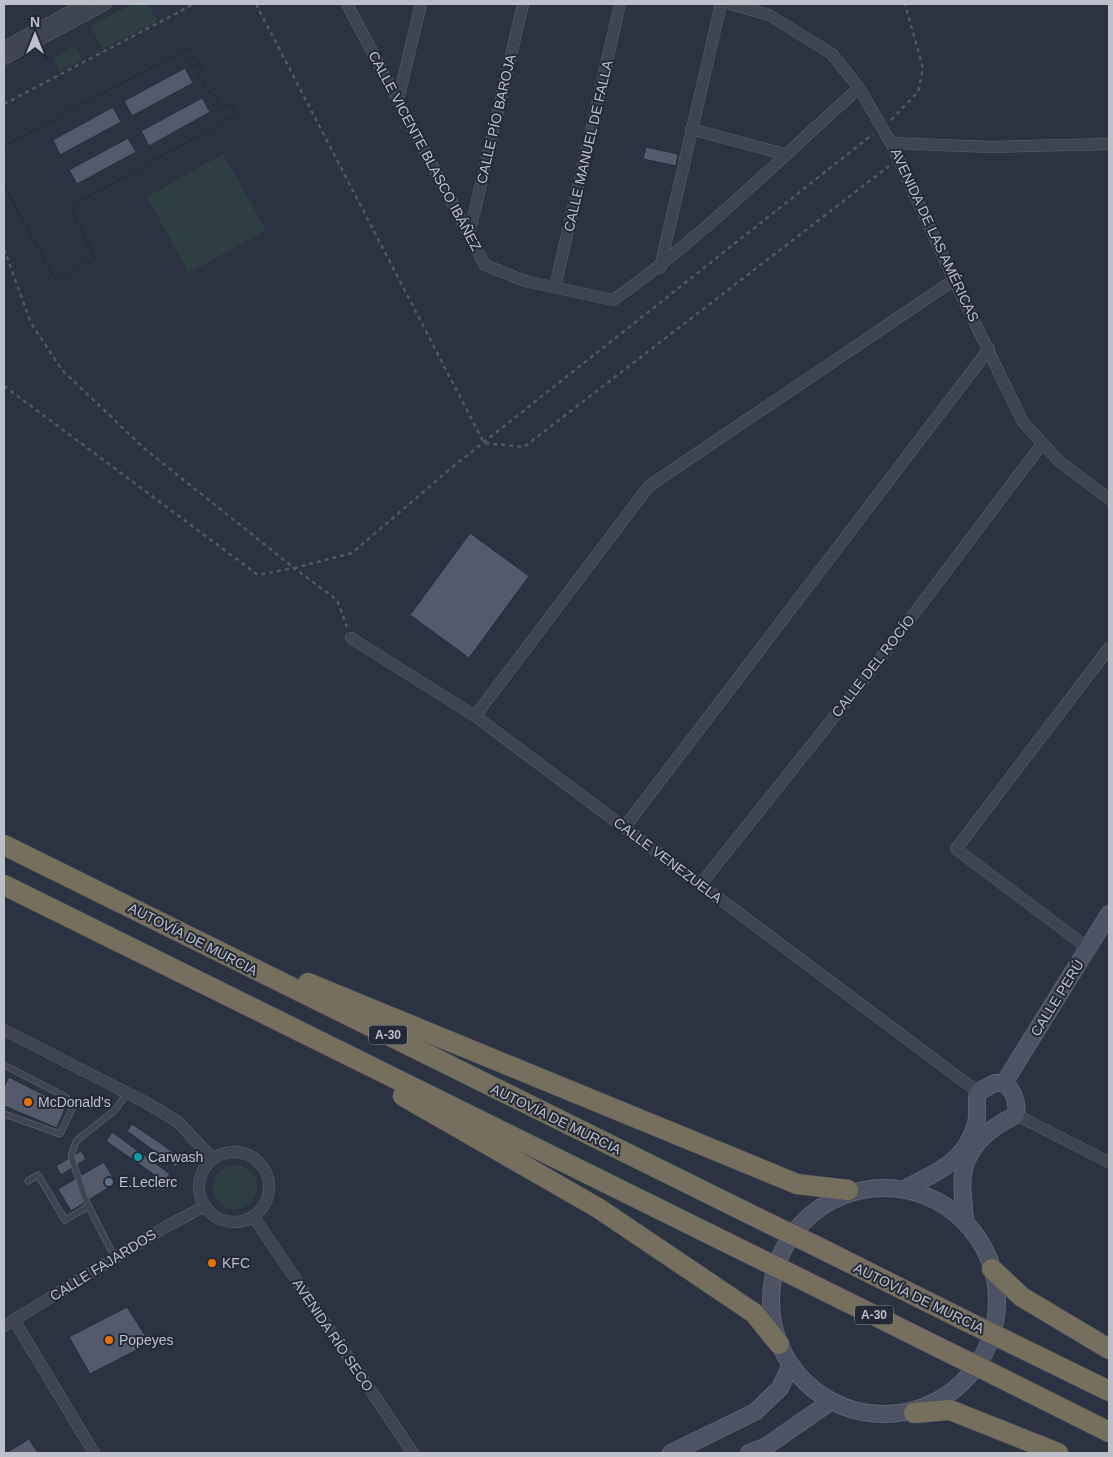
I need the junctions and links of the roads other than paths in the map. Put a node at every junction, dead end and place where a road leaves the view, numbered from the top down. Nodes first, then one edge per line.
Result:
1 (84, 4) edge
2 (106, 4) edge
3 (347, 4) edge
4 (421, 4) edge
5 (523, 4) edge
6 (620, 4) edge
7 (721, 4) edge
8 (731, 4) edge
9 (4, 47) edge
10 (4, 59) edge
11 (859, 88) junction
12 (398, 100) junction
13 (690, 129) junction
14 (891, 143) junction
15 (1109, 144) edge
16 (784, 154) junction
17 (468, 235) junction
18 (660, 268) junction
19 (954, 280) junction
20 (555, 287) junction
21 (989, 349) junction
22 (1042, 444) junction
23 (1109, 499) edge
24 (351, 638) road end
25 (1109, 648) edge
26 (475, 716) junction
27 (624, 828) junction
28 (4, 845) edge
29 (4, 885) edge
30 (700, 885) junction
31 (1109, 914) edge
32 (159, 921) junction
33 (1088, 948) junction
34 (230, 997) junction
35 (4, 1030) edge
36 (4, 1065) edge
37 (1004, 1083) junction
38 (978, 1092) junction
39 (127, 1093) junction
40 (4, 1114) edge
41 (1016, 1115) junction
42 (213, 1159) junction
43 (1109, 1162) edge
44 (28, 1181) dead end
45 (908, 1186) junction
46 (848, 1190) junction
47 (89, 1206) junction
48 (205, 1206) junction
49 (253, 1216) junction
50 (965, 1218) junction
51 (115, 1258) junction
52 (992, 1269) junction
53 (14, 1320) junction
54 (4, 1326) edge
55 (779, 1344) junction
56 (1109, 1348) edge
57 (790, 1365) junction
58 (1109, 1392) edge
59 (830, 1402) junction
60 (914, 1413) junction
61 (1109, 1432) edge
62 (94, 1453) edge
63 (413, 1453) edge
64 (671, 1453) edge
65 (750, 1453) edge
66 (1058, 1453) edge

1 - 9 street
2 - 10 street
3 - 12 street, CALLE VICENTE BLASCO IBÁÑEZ
4 - 12 street
5 - 17 street, CALLE PÍO BAROJA
6 - 20 street, CALLE MANUEL DE FALLA
7 - 13 street
8 - 11 street, AVENIDA DE LAS AMÉRICAS
11 - 14 street, AVENIDA DE LAS AMÉRICAS
11 - 16 street, CALLE VICENTE BLASCO IBÁÑEZ
12 - 17 street, CALLE VICENTE BLASCO IBÁÑEZ
13 - 16 street
13 - 18 street
14 - 15 street
14 - 19 street, AVENIDA DE LAS AMÉRICAS
16 - 18 street, CALLE VICENTE BLASCO IBÁÑEZ
17 - 20 street, CALLE VICENTE BLASCO IBÁÑEZ
18 - 20 street, CALLE VICENTE BLASCO IBÁÑEZ
19 - 21 street, AVENIDA DE LAS AMÉRICAS
19 - 26 street
21 - 22 street, AVENIDA DE LAS AMÉRICAS
21 - 27 street
22 - 23 street, AVENIDA DE LAS AMÉRICAS
22 - 30 street, CALLE DEL ROCÍO
24 - 26 street, CALLE VENEZUELA
25 - 33 street
26 - 27 street, CALLE VENEZUELA
27 - 30 street, CALLE VENEZUELA
28 - 32 highway, AUTOVÍA DE MURCIA / A-30
29 - 34 highway, A-30
30 - 38 street, CALLE VENEZUELA
31 - 33 street, CALLE PERÚ
32 - 46 highway
32 - 58 highway, AUTOVÍA DE MURCIA / A-30, bridge
33 - 37 street, CALLE PERÚ
34 - 55 highway
34 - 61 highway, A-30, bridge
35 - 39 street
36 - 40 lane
37 - 38 street
37 - 41 street
38 - 45 street
39 - 42 street
39 - 47 lane
41 - 43 street
41 - 50 street
42 - 48 street
42 - 49 street
44 - 47 lane
45 - 46 street
45 - 50 street
46 - 55 street
47 - 51 lane
48 - 49 street
48 - 51 street, CALLE FAJARDOS
49 - 63 street, AVENIDA RÍO SECO
50 - 52 street
51 - 53 street, CALLE FAJARDOS
52 - 56 highway
52 - 60 street
53 - 54 street, CALLE FAJARDOS
53 - 62 street
55 - 57 street
57 - 59 street
57 - 64 street
59 - 60 street
59 - 65 street
60 - 66 highway

